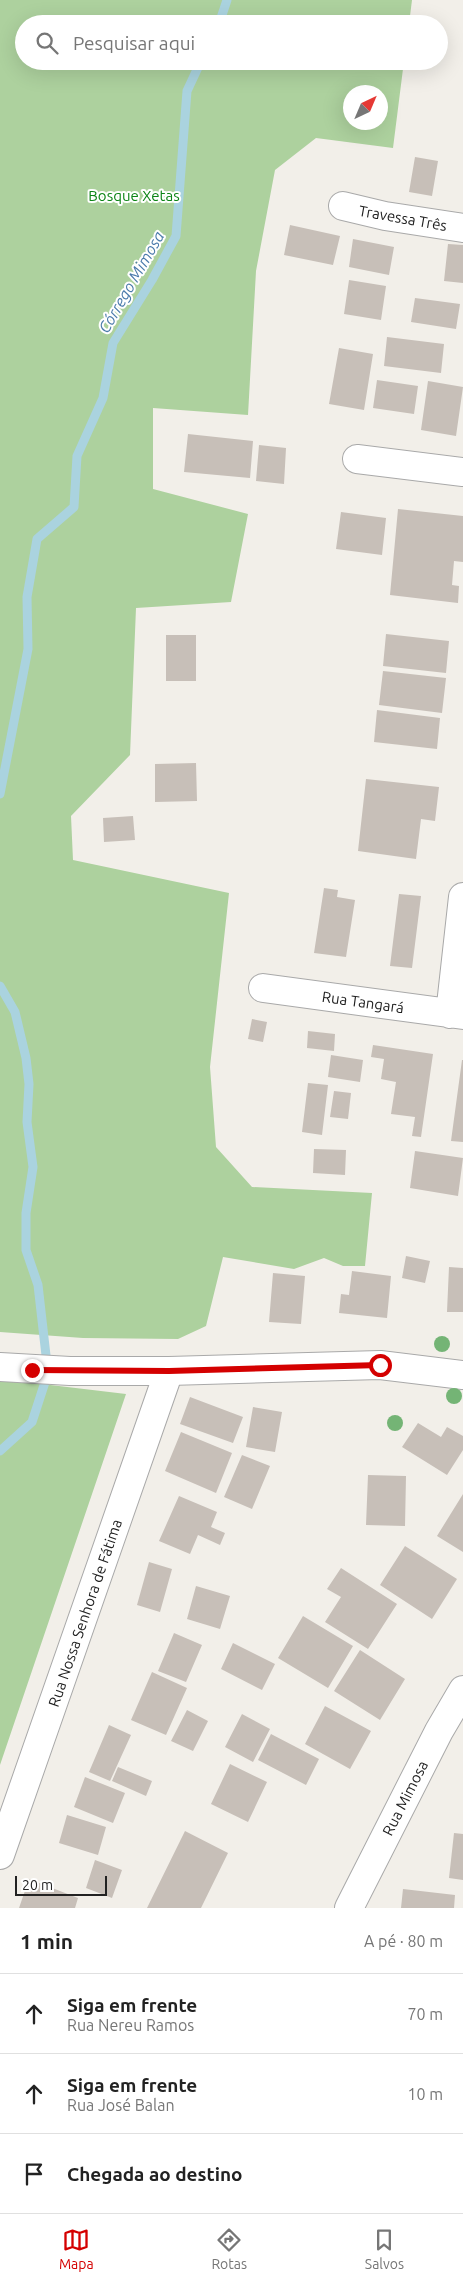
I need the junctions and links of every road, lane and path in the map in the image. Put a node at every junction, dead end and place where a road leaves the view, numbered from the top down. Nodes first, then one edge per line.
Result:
1 (343, 206) dead end
2 (463, 228) edge
3 (357, 459) dead end
4 (463, 472) edge
5 (463, 896) edge
6 (263, 988) dead end
7 (457, 1014) edge
8 (0, 1368) edge
9 (169, 1371) junction
10 (463, 1375) edge
11 (463, 1690) edge
12 (451, 1732) edge
13 (0, 1855) edge
14 (349, 1908) edge

1 - 2 street, Travessa Três
3 - 4 street
5 - 7 street
6 - 7 street, Rua Tangará
8 - 9 street
9 - 10 street
9 - 13 street, Rua Nossa Senhora de Fátima
11 - 12 street, Rua Mimosa
12 - 14 street, Rua Mimosa

